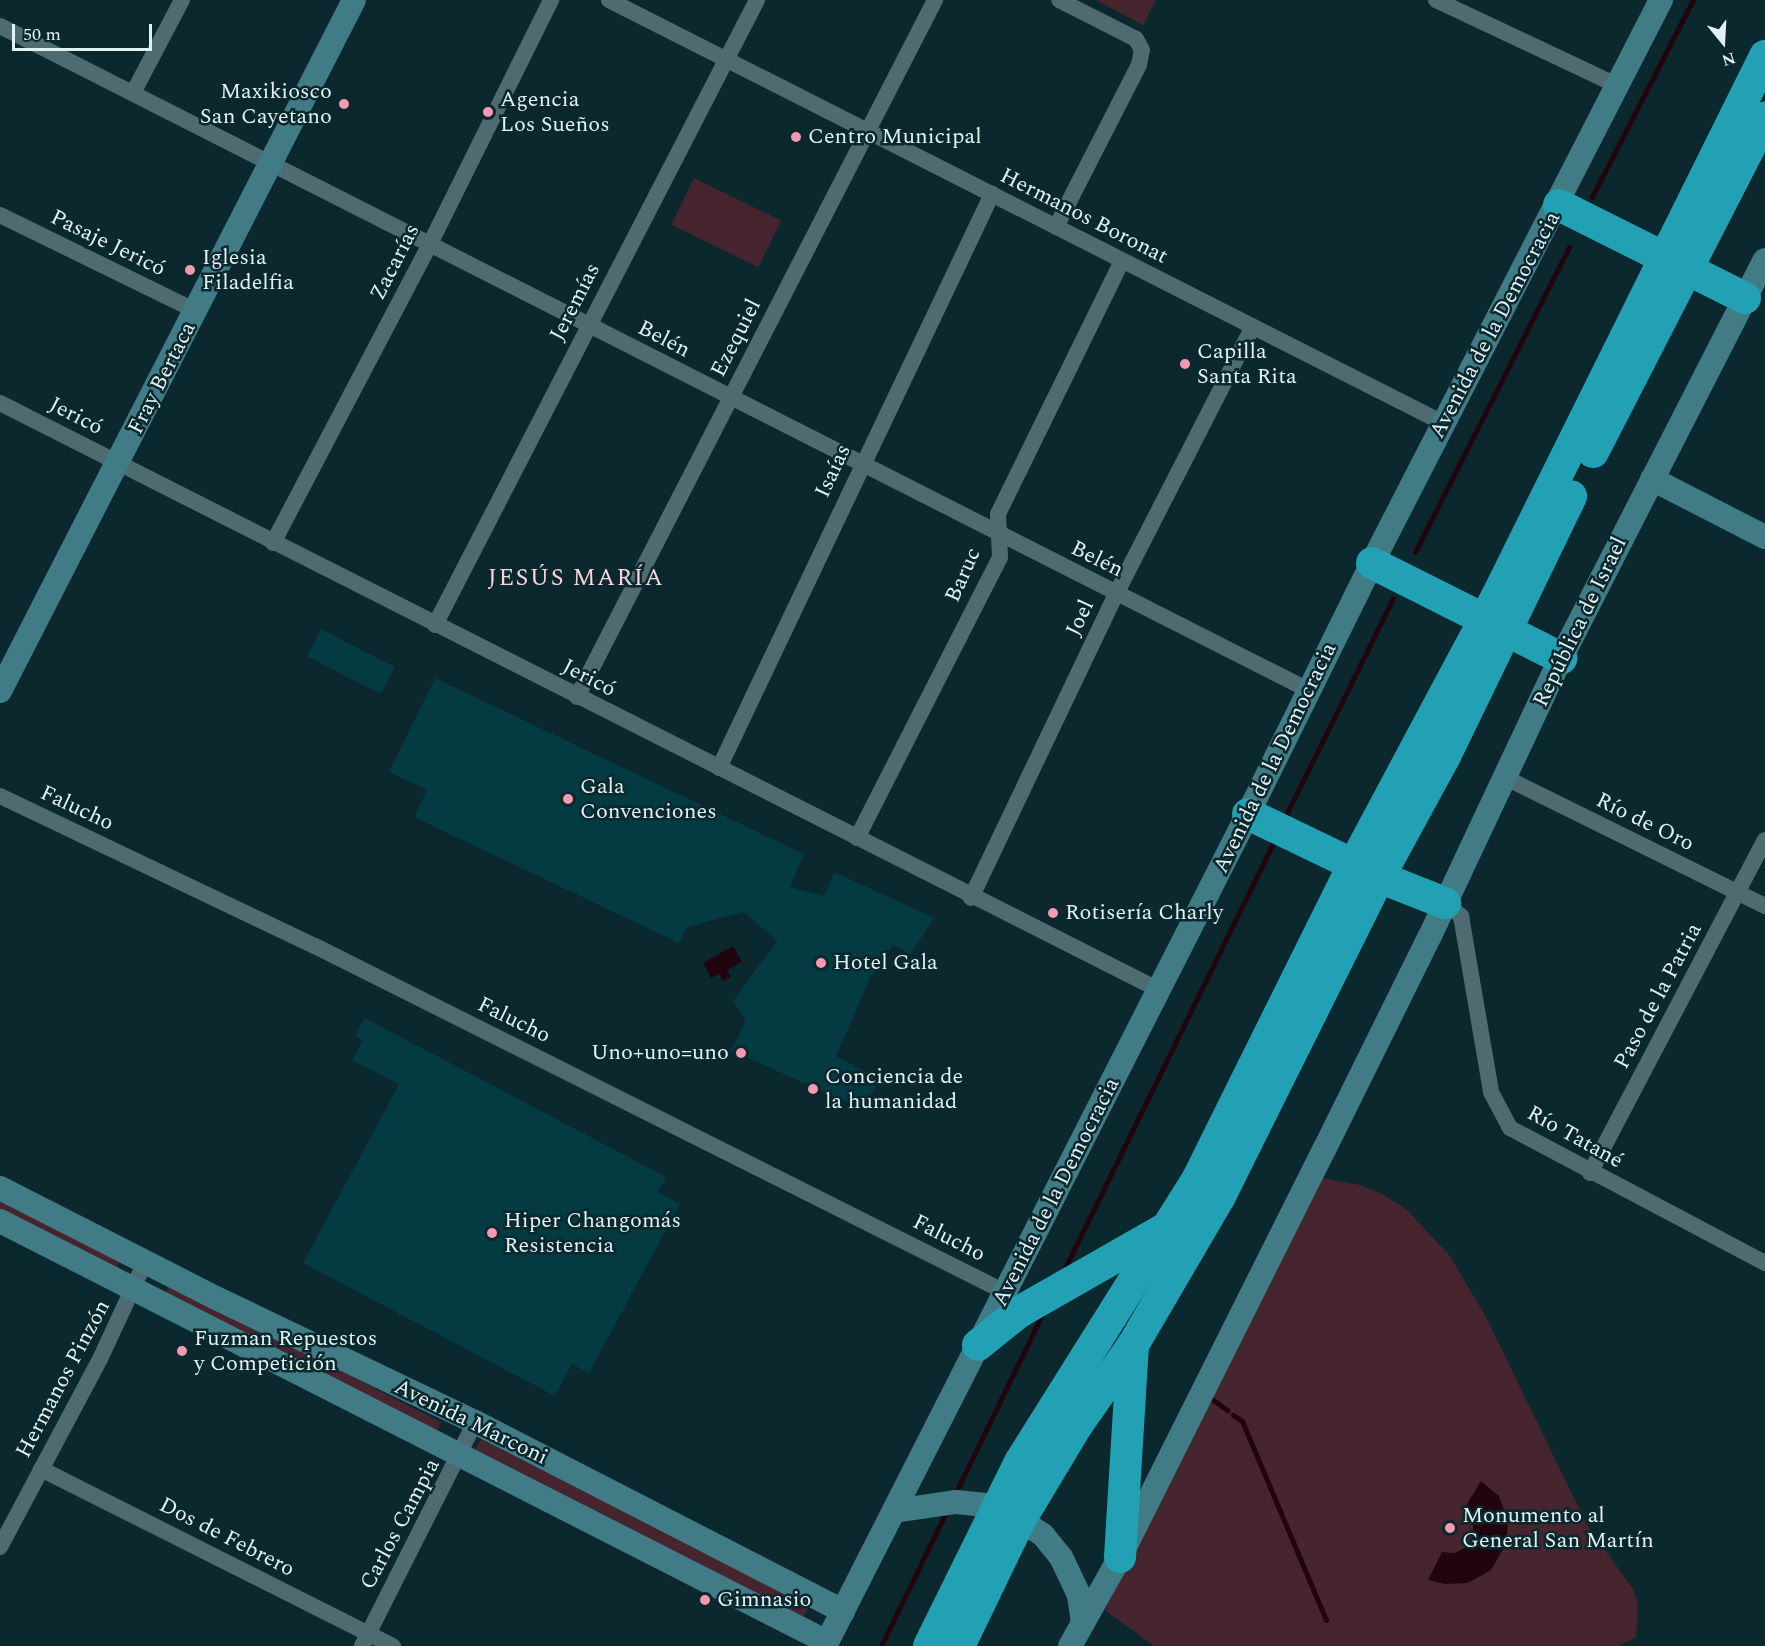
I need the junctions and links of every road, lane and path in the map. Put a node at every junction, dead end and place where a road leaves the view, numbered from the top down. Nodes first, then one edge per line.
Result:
1 (182, 0) edge
2 (354, 0) edge
3 (551, 0) edge
4 (609, 0) edge
5 (757, 0) edge
6 (935, 0) edge
7 (1059, 0) edge
8 (1436, 0) edge
9 (1661, 0) edge
10 (0, 26) edge
11 (1765, 56) edge
12 (726, 60) junction
13 (1617, 86) junction
14 (133, 93) junction
15 (1765, 118) edge
16 (868, 132) junction
17 (272, 164) junction
18 (992, 194) junction
19 (1558, 205) junction
20 (0, 215) edge
21 (1056, 227) junction
22 (429, 246) junction
23 (1765, 260) edge
24 (1122, 261) junction
25 (1677, 262) junction
26 (1745, 298) junction
27 (196, 311) junction
28 (588, 326) junction
29 (1252, 328) junction
30 (730, 398) junction
31 (0, 403) edge
32 (1443, 423) junction
33 (119, 463) junction
34 (860, 465) junction
35 (1652, 479) junction
36 (999, 536) junction
37 (1765, 537) edge
38 (273, 543) junction
39 (1372, 562) junction
40 (1116, 594) junction
41 (1496, 623) junction
42 (435, 625) junction
43 (1560, 658) junction
44 (1308, 690) junction
45 (0, 691) edge
46 (577, 697) junction
47 (719, 768) junction
48 (1506, 778) junction
49 (0, 796) edge
50 (1248, 814) junction
51 (857, 838) junction
52 (1765, 840) edge
53 (1367, 870) junction
54 (1738, 893) junction
55 (971, 898) junction
56 (1445, 903) junction
57 (1765, 906) edge
58 (1159, 990) junction
59 (1590, 1173) junction
60 (0, 1188) edge
61 (0, 1221) edge
62 (1169, 1226) junction
63 (145, 1262) junction
64 (1765, 1263) edge
65 (134, 1291) junction
66 (1005, 1292) junction
67 (978, 1345) junction
68 (1132, 1345) junction
69 (475, 1422) junction
70 (461, 1456) junction
71 (41, 1469) junction
72 (894, 1511) junction
73 (1008, 1513) junction
74 (0, 1547) edge
75 (1120, 1557) junction
76 (843, 1611) junction
77 (1083, 1623) junction
78 (365, 1640) edge
79 (826, 1644) edge
80 (393, 1646) edge
81 (929, 1646) edge
82 (959, 1646) edge
83 (1070, 1646) edge

1 - 14 street
2 - 17 street, Fray Bertaca
3 - 22 street, Zacarías
4 - 12 street, Hermanos Boronat
5 - 12 street, Jeremías
6 - 16 street, Ezequiel
7 - 21 street
8 - 13 street
9 - 13 street, Avenida de la Democracia
10 - 14 street, Belén
11 - 25 highway
12 - 16 street, Hermanos Boronat
12 - 28 street, Jeremías
13 - 19 street, Avenida de la Democracia
14 - 17 street, Belén
15 - 25 highway
16 - 18 street, Hermanos Boronat
16 - 30 street, Ezequiel
17 - 22 street, Belén
17 - 27 street, Fray Bertaca
18 - 21 street, Hermanos Boronat
18 - 34 street, Isaías
19 - 25 highway
19 - 32 street, Avenida de la Democracia
20 - 27 street, Pasaje Jericó
21 - 24 street, Hermanos Boronat
22 - 28 street, Belén
22 - 38 street, Zacarías
23 - 26 street, República de Israel
24 - 29 street, Hermanos Boronat
24 - 36 street, Baruc
25 - 26 highway
25 - 41 highway
26 - 35 street, República de Israel
27 - 33 street, Fray Bertaca
28 - 30 street, Belén
28 - 42 street, Jeremías
29 - 32 street, Hermanos Boronat
29 - 40 street, Joel
30 - 34 street, Belén
30 - 46 street, Ezequiel
31 - 33 street, Jericó
32 - 39 street, Avenida de la Democracia
33 - 38 street, Jericó
33 - 45 street, Fray Bertaca
34 - 36 street, Belén
34 - 47 street, Isaías
35 - 37 street
35 - 43 street, República de Israel
36 - 40 street, Belén
36 - 51 street, Baruc
38 - 42 street, Jericó
39 - 41 highway
39 - 44 street, Avenida de la Democracia
40 - 44 street, Belén
40 - 55 street, Joel
41 - 43 highway
41 - 53 highway
42 - 46 street, Jericó
43 - 48 street, República de Israel
44 - 50 street, Avenida de la Democracia
46 - 47 street, Jericó
47 - 51 street, Jericó
48 - 54 street, Río de Oro
48 - 56 street, República de Israel
49 - 66 street, Falucho
50 - 53 highway
50 - 58 street, Avenida de la Democracia
51 - 55 street, Jericó
52 - 54 street, Paso de la Patria
53 - 56 highway
53 - 62 highway
53 - 68 highway
54 - 57 street, Río de Oro
54 - 59 street, Paso de la Patria
55 - 58 street, Jericó
56 - 59 street, Río Tatané
56 - 75 street, República de Israel
58 - 66 street, Avenida de la Democracia
59 - 64 street, Río Tatané
60 - 63 street, Avenida Marconi
61 - 65 street, Avenida Marconi
62 - 67 highway
62 - 73 highway
63 - 65 street, Hermanos Pinzón
63 - 69 street, Avenida Marconi
65 - 70 street, Avenida Marconi
65 - 71 street, Hermanos Pinzón
66 - 67 street, Avenida de la Democracia
67 - 72 street, Avenida de la Democracia
68 - 73 highway
68 - 75 highway
69 - 70 street, Carlos Campia
69 - 76 street, Avenida Marconi
70 - 78 street, Carlos Campia
70 - 79 street, Avenida Marconi
71 - 74 street, Hermanos Pinzón
71 - 78 street, Dos de Febrero
72 - 73 street
72 - 76 street, Avenida de la Democracia
73 - 77 street
73 - 81 highway
73 - 82 highway
75 - 77 street
76 - 79 street, Avenida de la Democracia
77 - 83 street
78 - 80 street, Dos de Febrero

